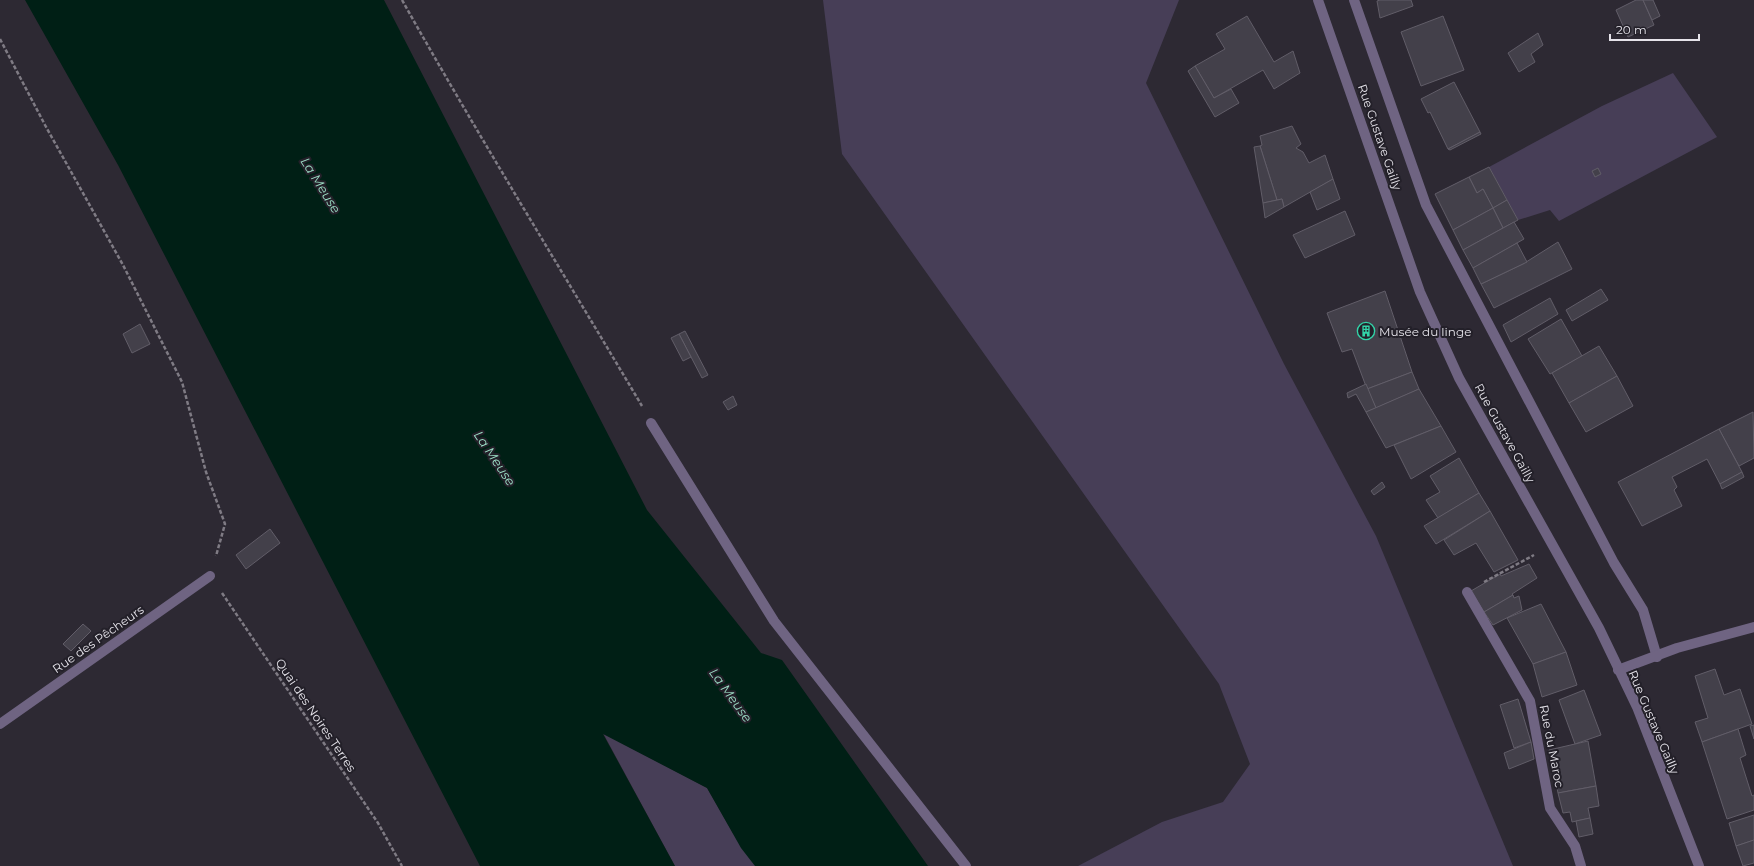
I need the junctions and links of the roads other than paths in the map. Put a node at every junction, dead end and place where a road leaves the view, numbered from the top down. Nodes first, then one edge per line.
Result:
1 (1318, 0) edge
2 (1354, 0) edge
3 (651, 423) road end
4 (210, 576) road end
5 (1468, 592) road end
6 (1754, 627) edge
7 (1656, 657) junction
8 (1618, 670) junction
9 (0, 724) edge
10 (966, 866) edge
11 (1581, 866) edge
12 (1699, 866) edge

1 - 8 street, Rue Gustave Gailly
2 - 7 street, Rue Gustave Gailly
3 - 10 street
4 - 9 street, Rue des Pêcheurs
5 - 11 street, Rue du Maroc
6 - 7 street
7 - 8 street
8 - 12 street, Rue Gustave Gailly

